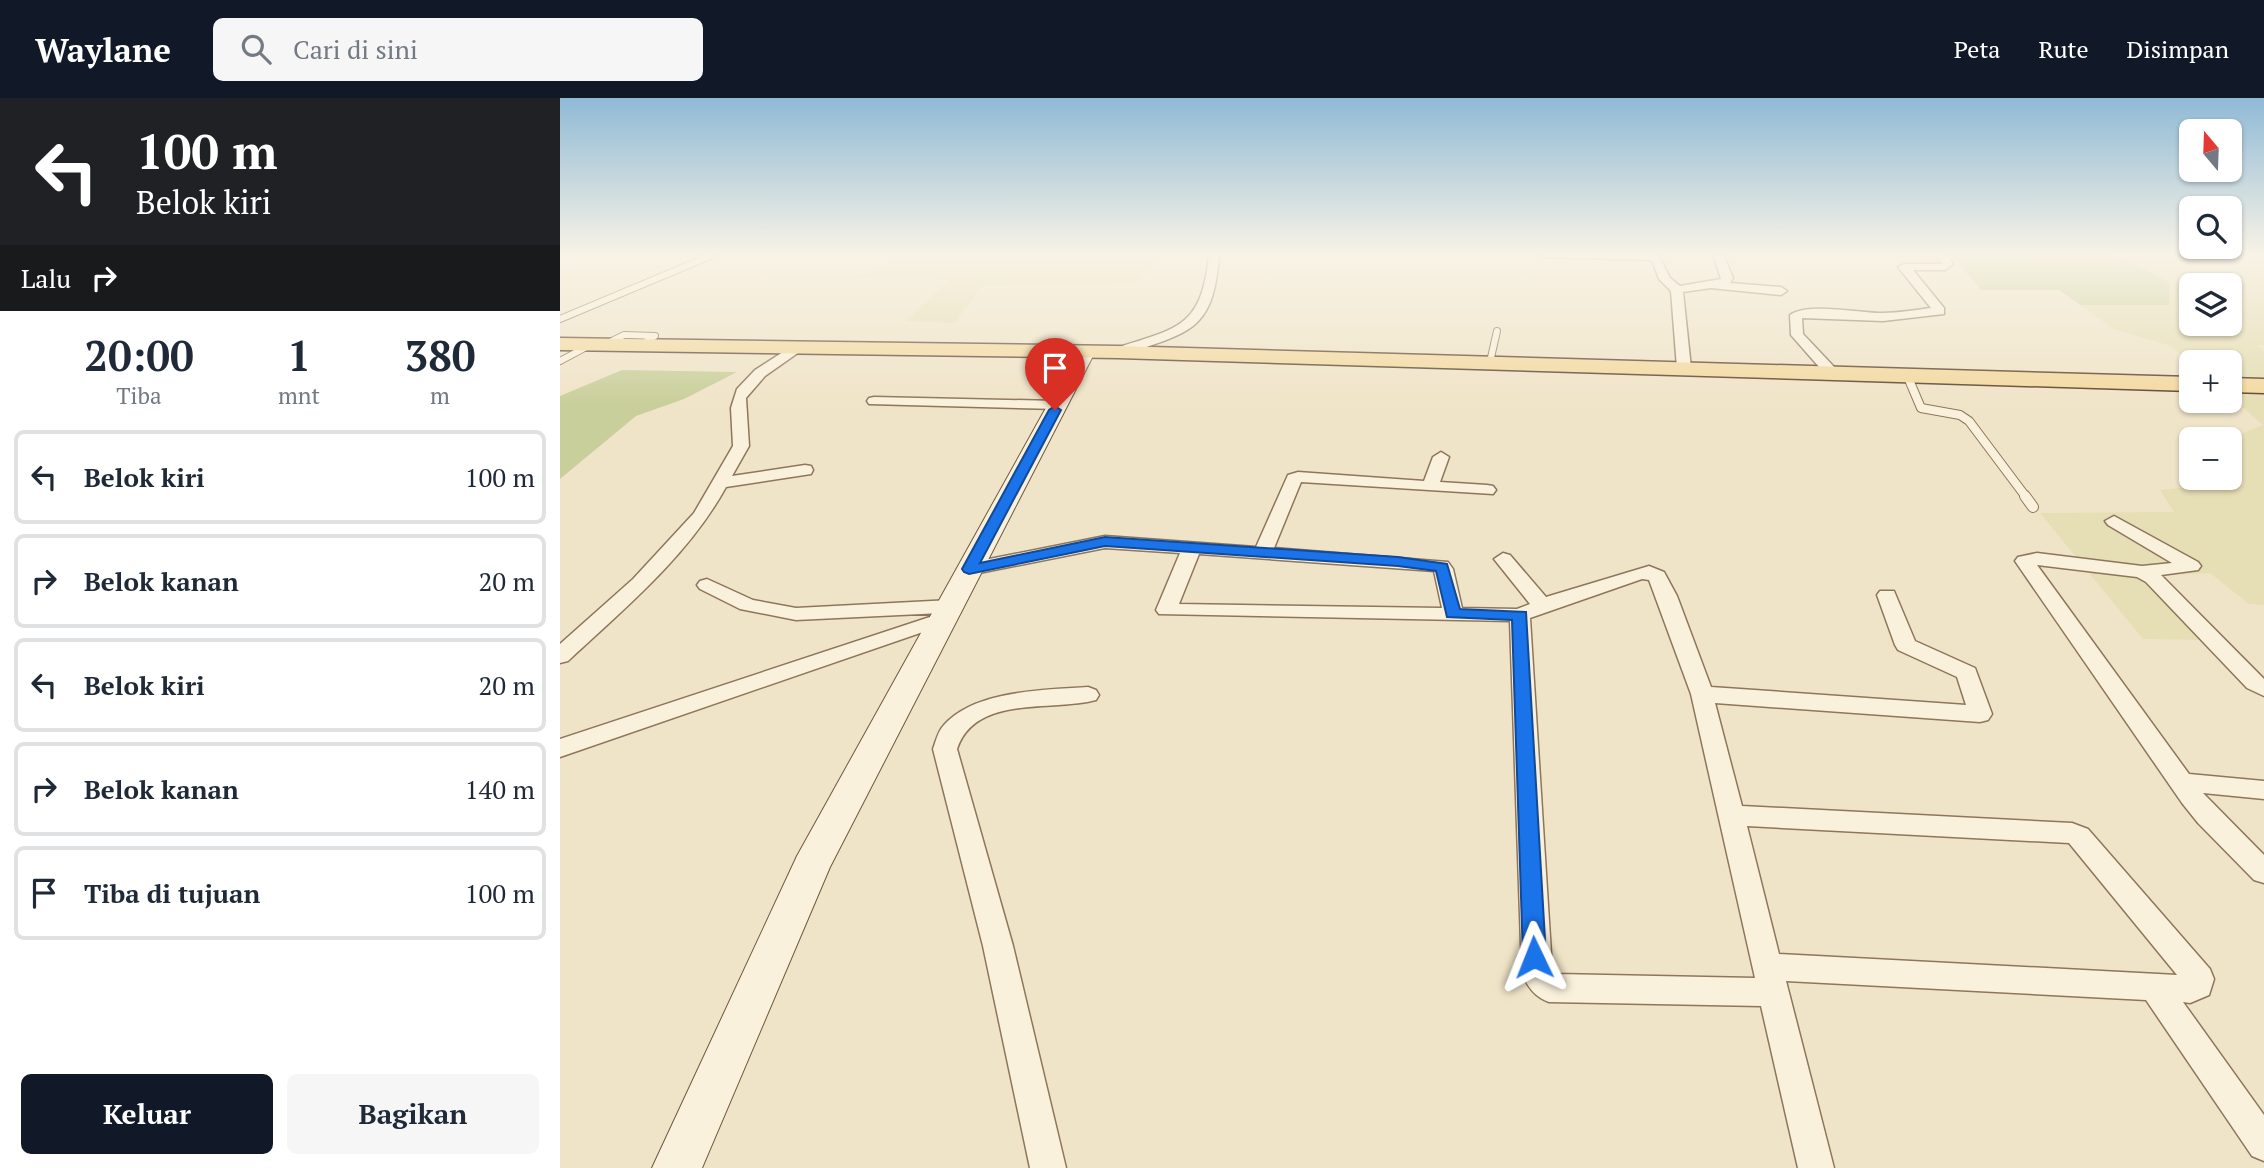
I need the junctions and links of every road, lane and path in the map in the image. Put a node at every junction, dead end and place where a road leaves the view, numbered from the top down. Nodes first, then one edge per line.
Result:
1 (596, 304) edge
2 (1206, 304) edge
3 (1678, 304) edge
4 (1934, 304) edge
5 (560, 319) edge
6 (1497, 331) dead end
7 (560, 344) edge
8 (597, 345) junction
9 (797, 347) junction
10 (1104, 352) junction
11 (560, 361) edge
12 (1490, 362) junction
13 (1684, 368) junction
14 (1832, 373) junction
15 (1907, 375) junction
16 (2179, 384) edge
17 (2242, 385) edge
18 (2264, 386) edge
19 (874, 401) dead end
20 (1058, 405) junction
21 (1441, 457) dead end
22 (805, 470) dead end
23 (723, 482) junction
24 (1430, 486) junction
25 (1487, 490) dead end
26 (2033, 507) dead end
27 (2114, 521) dead end
28 (1192, 547) junction
29 (1263, 551) junction
30 (1503, 559) dead end
31 (969, 569) junction
32 (2142, 572) junction
33 (707, 585) dead end
34 (1887, 595) dead end
35 (1532, 610) junction
36 (948, 612) junction
37 (1453, 614) junction
38 (560, 656) edge
39 (2264, 689) edge
40 (1702, 694) junction
41 (1088, 695) dead end
42 (560, 748) edge
43 (2180, 782) junction
44 (2264, 790) edge
45 (1730, 815) junction
46 (2264, 872) edge
47 (1770, 980) junction
48 (2154, 987) junction
49 (2264, 1144) edge
50 (677, 1168) edge
51 (1048, 1168) edge
52 (1816, 1168) edge

1 - 5 lane
2 - 10 street
3 - 13 street
4 - 14 street
6 - 12 lane
7 - 8 main road
8 - 9 main road
8 - 11 lane
9 - 10 main road
9 - 23 street
10 - 12 main road
10 - 20 street
12 - 13 main road
13 - 14 main road
14 - 15 main road
15 - 16 main road
15 - 26 lane
17 - 18 main road
19 - 20 street
20 - 31 street
21 - 24 street
22 - 23 street
23 - 38 street
24 - 25 street
24 - 29 street
27 - 32 street
28 - 29 street
28 - 31 street
28 - 37 street
29 - 37 street
30 - 35 street
31 - 36 street
32 - 39 street
32 - 43 street
33 - 36 street
34 - 40 street
35 - 37 street
35 - 40 street
35 - 47 street
36 - 42 street
36 - 50 street
40 - 45 street
41 - 51 street
43 - 44 street
43 - 46 street
45 - 47 street
45 - 48 street
47 - 48 street
47 - 52 street
48 - 49 street

